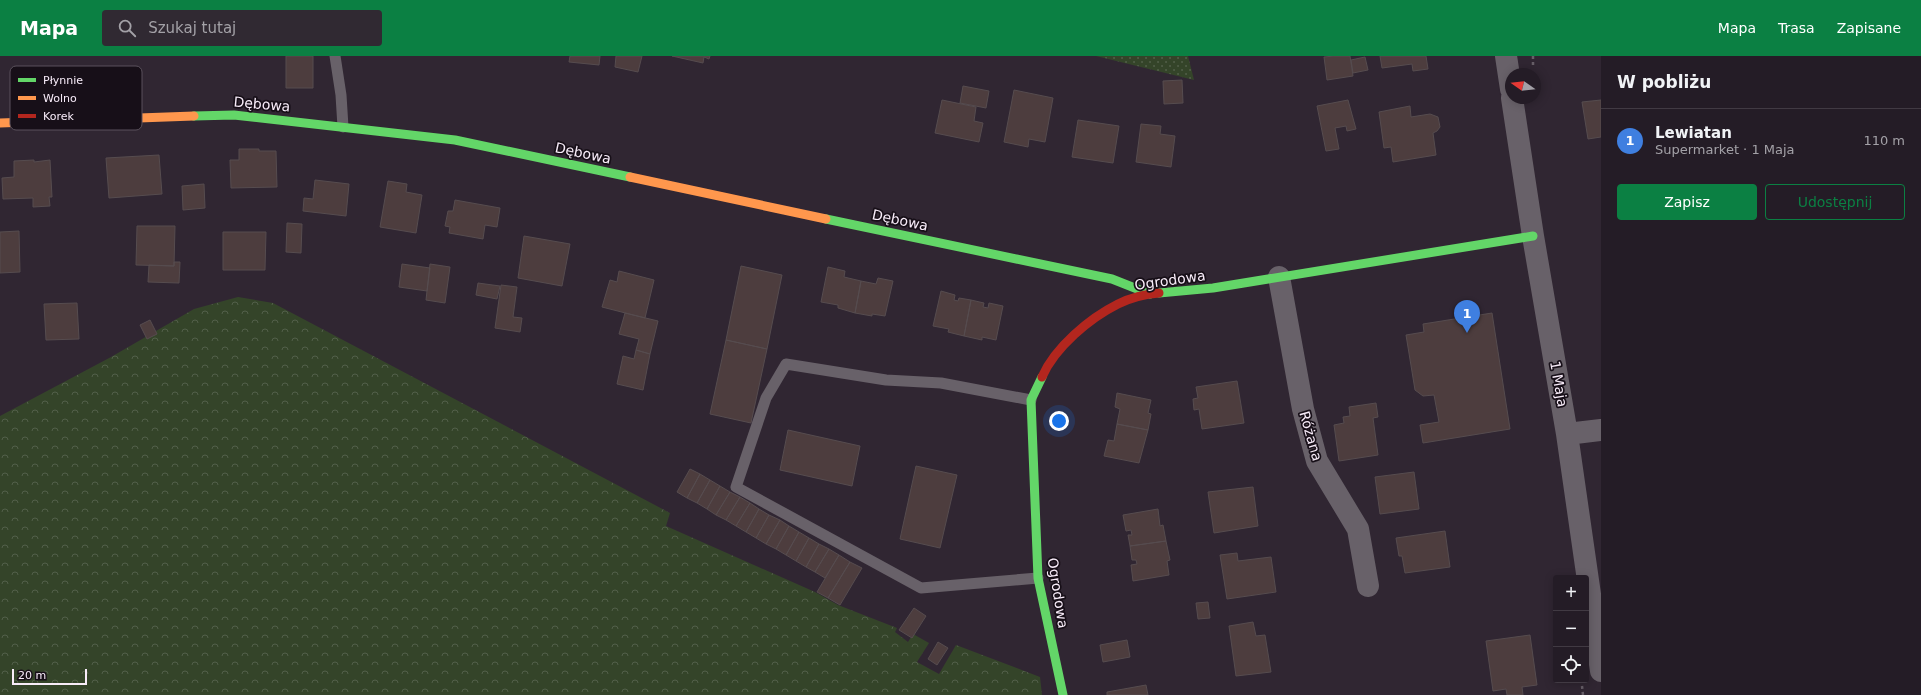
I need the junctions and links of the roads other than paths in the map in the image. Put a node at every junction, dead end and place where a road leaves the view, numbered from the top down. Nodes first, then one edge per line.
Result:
1 (335, 56) edge
2 (1506, 56) edge
3 (1508, 68) edge
4 (1513, 104) edge
5 (142, 118) edge
6 (0, 123) edge
7 (10, 123) edge
8 (343, 127) junction
9 (1533, 236) junction
10 (1278, 277) junction
11 (1150, 294) junction
12 (1031, 400) junction
13 (1601, 430) edge
14 (1567, 434) junction
15 (1038, 578) junction
16 (1368, 586) dead end
17 (1601, 671) edge
18 (1063, 695) edge

1 - 8 lane
2 - 3 street
4 - 9 street, 1 Maja
5 - 8 street, Dębowa
6 - 7 street, Dębowa
8 - 11 street, Dębowa
9 - 10 street, Ogrodowa
9 - 14 street, 1 Maja
10 - 11 street, Ogrodowa
10 - 16 street, Różana
11 - 12 street, Ogrodowa
12 - 15 street, Ogrodowa
12 - 15 lane
13 - 14 street
14 - 17 street, 1 Maja
15 - 18 street, Ogrodowa

